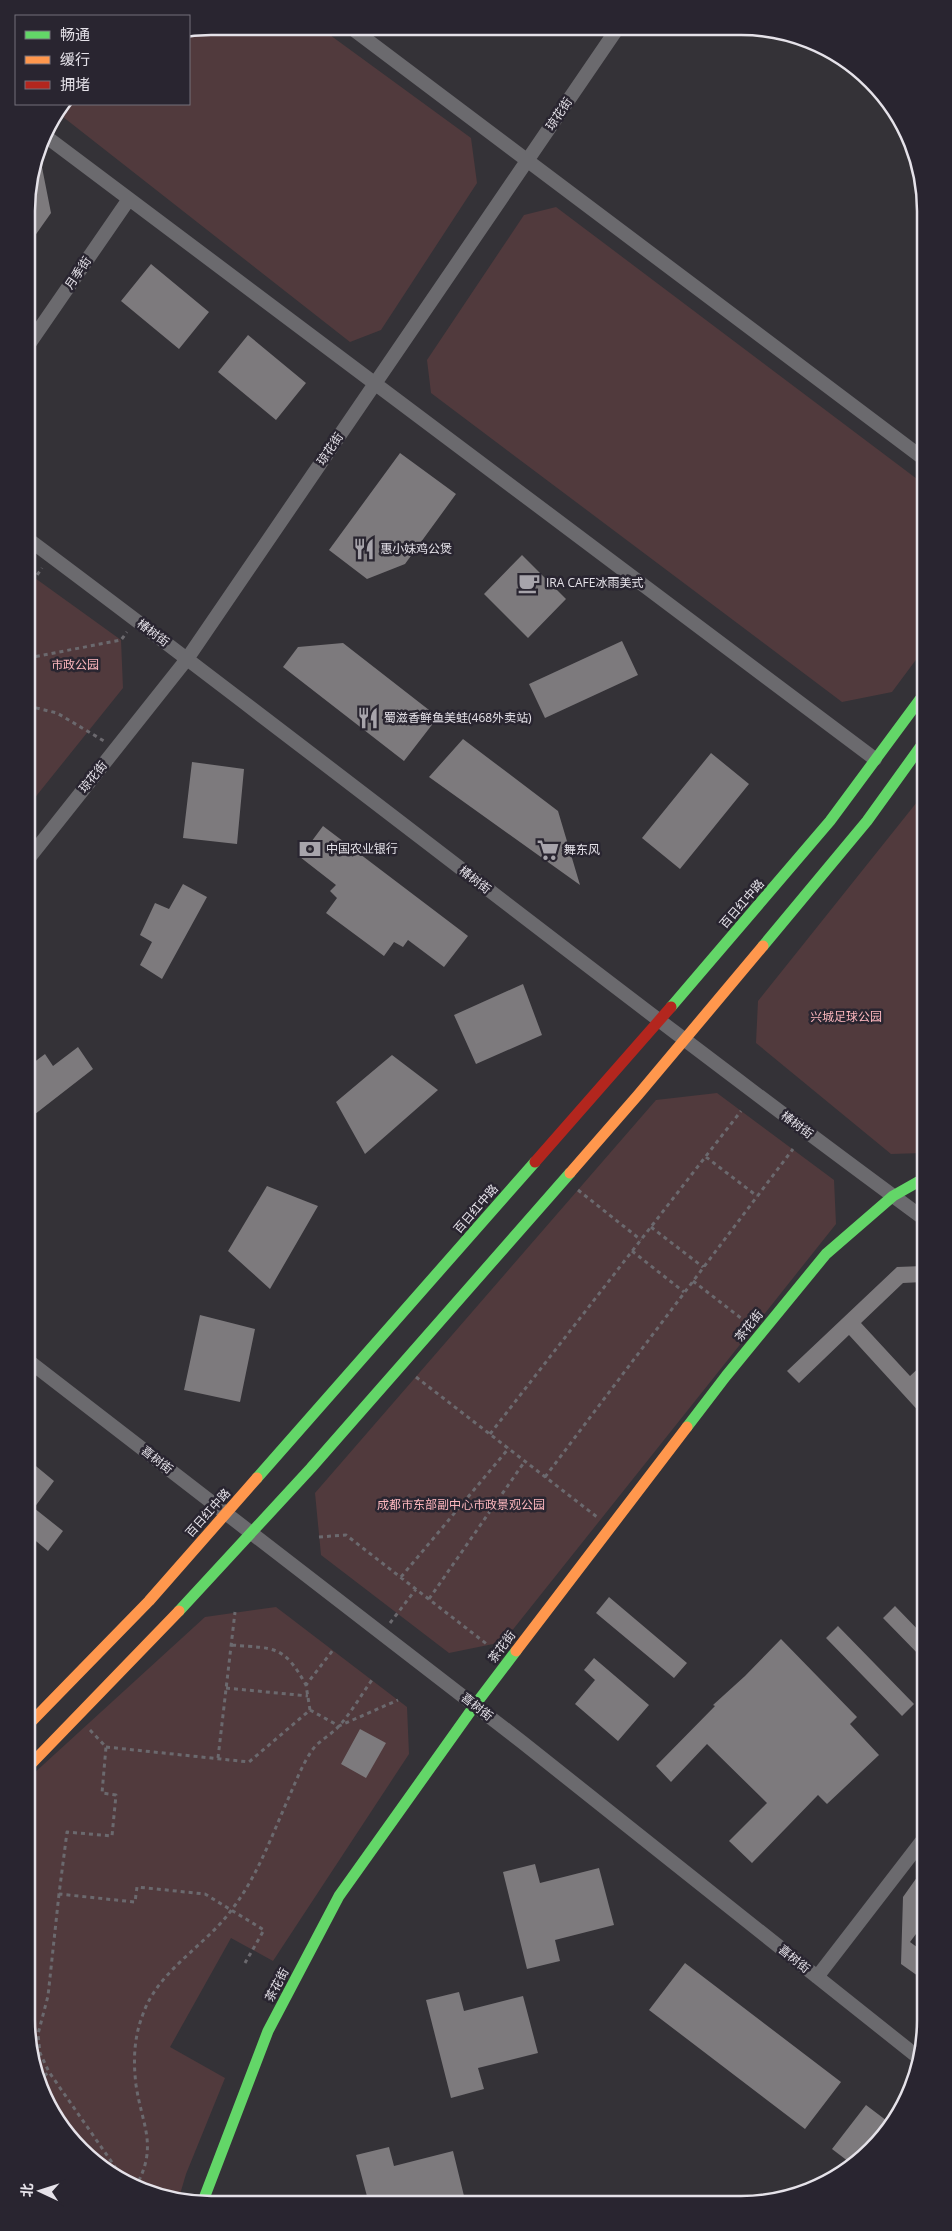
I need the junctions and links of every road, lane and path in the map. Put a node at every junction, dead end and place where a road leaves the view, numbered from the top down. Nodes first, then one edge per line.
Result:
1 (361, 35) edge
2 (613, 35) edge
3 (50, 140) edge
4 (528, 160) junction
5 (128, 199) junction
6 (35, 335) edge
7 (376, 383) junction
8 (917, 454) edge
9 (35, 545) edge
10 (51, 557) junction
11 (35, 579) edge
12 (135, 620) junction
13 (35, 657) edge
14 (187, 659) junction
15 (917, 703) edge
16 (35, 708) edge
17 (116, 748) junction
18 (917, 752) edge
19 (875, 759) junction
20 (35, 850) edge
21 (660, 1021) junction
22 (684, 1040) junction
23 (741, 1111) dead end
24 (793, 1150) dead end
25 (706, 1157) junction
26 (917, 1182) edge
27 (578, 1190) dead end
28 (757, 1196) junction
29 (893, 1196) junction
30 (917, 1214) edge
31 (651, 1227) junction
32 (642, 1240) junction
33 (632, 1252) junction
34 (704, 1267) junction
35 (693, 1281) junction
36 (684, 1292) junction
37 (753, 1328) dead end
38 (35, 1366) edge
39 (416, 1376) dead end
40 (490, 1434) junction
41 (509, 1448) junction
42 (525, 1461) junction
43 (545, 1477) junction
44 (227, 1514) junction
45 (601, 1520) dead end
46 (252, 1533) junction
47 (320, 1537) dead end
48 (401, 1577) junction
49 (416, 1589) junction
50 (429, 1599) junction
51 (235, 1612) dead end
52 (382, 1634) junction
53 (231, 1645) junction
54 (488, 1645) dead end
55 (333, 1650) dead end
56 (372, 1680) dead end
57 (306, 1685) junction
58 (226, 1688) junction
59 (308, 1696) junction
60 (398, 1700) dead end
61 (475, 1705) junction
62 (310, 1710) junction
63 (35, 1718) edge
64 (86, 1725) dead end
65 (339, 1726) junction
66 (106, 1747) junction
67 (218, 1758) junction
68 (35, 1760) edge
69 (917, 1847) edge
70 (59, 1894) junction
71 (232, 1910) junction
72 (246, 1962) dead end
73 (816, 1977) junction
74 (914, 2054) edge
75 (49, 2072) junction
76 (44, 2076) edge
77 (116, 2168) edge
78 (140, 2181) edge
79 (205, 2196) edge

1 - 4 street
2 - 4 street, 琼花街
3 - 5 street
4 - 7 street, 琼花街
4 - 8 street
5 - 6 street, 月季街
5 - 7 street
7 - 14 street, 琼花街
7 - 19 street
9 - 10 street, 椿树街
10 - 11 path
10 - 12 street, 椿树街
12 - 13 path
12 - 14 street, 椿树街
14 - 17 street, 琼花街
14 - 21 street, 椿树街
15 - 19 street, 百日红中路
16 - 17 path
17 - 20 street, 琼花街
18 - 22 street
19 - 21 street, 百日红中路
21 - 22 street, 椿树街
21 - 44 street, 百日红中路
22 - 29 street, 椿树街
22 - 46 street
23 - 25 path
24 - 28 path
25 - 28 path
25 - 31 path
26 - 29 street, 茶花街
27 - 32 path
28 - 34 path
29 - 30 street, 椿树街
29 - 61 street, 茶花街
31 - 32 path
31 - 34 path
32 - 33 path
33 - 36 path
33 - 40 path
34 - 35 path
35 - 36 path
35 - 37 path
36 - 43 path
38 - 44 street, 喜树街
39 - 40 path
40 - 41 path
41 - 42 path
41 - 48 path
42 - 43 path
42 - 50 path
43 - 45 path
44 - 46 street, 喜树街
44 - 63 street, 百日红中路
46 - 52 street, 喜树街
46 - 68 street
47 - 48 path
48 - 49 path
49 - 50 path
49 - 52 path
50 - 54 path
51 - 53 path
52 - 61 street, 喜树街
53 - 57 path
53 - 58 path
55 - 57 path
56 - 65 path
57 - 59 path
58 - 59 path
58 - 67 path
59 - 62 path
60 - 65 path
61 - 73 street, 喜树街
61 - 79 street, 茶花街
62 - 65 path
62 - 67 path
64 - 66 path
65 - 71 path
66 - 67 path
66 - 70 path
69 - 73 street
70 - 71 path
70 - 75 path
71 - 72 path
71 - 78 path
73 - 74 street, 喜树街
75 - 76 path
75 - 77 path

